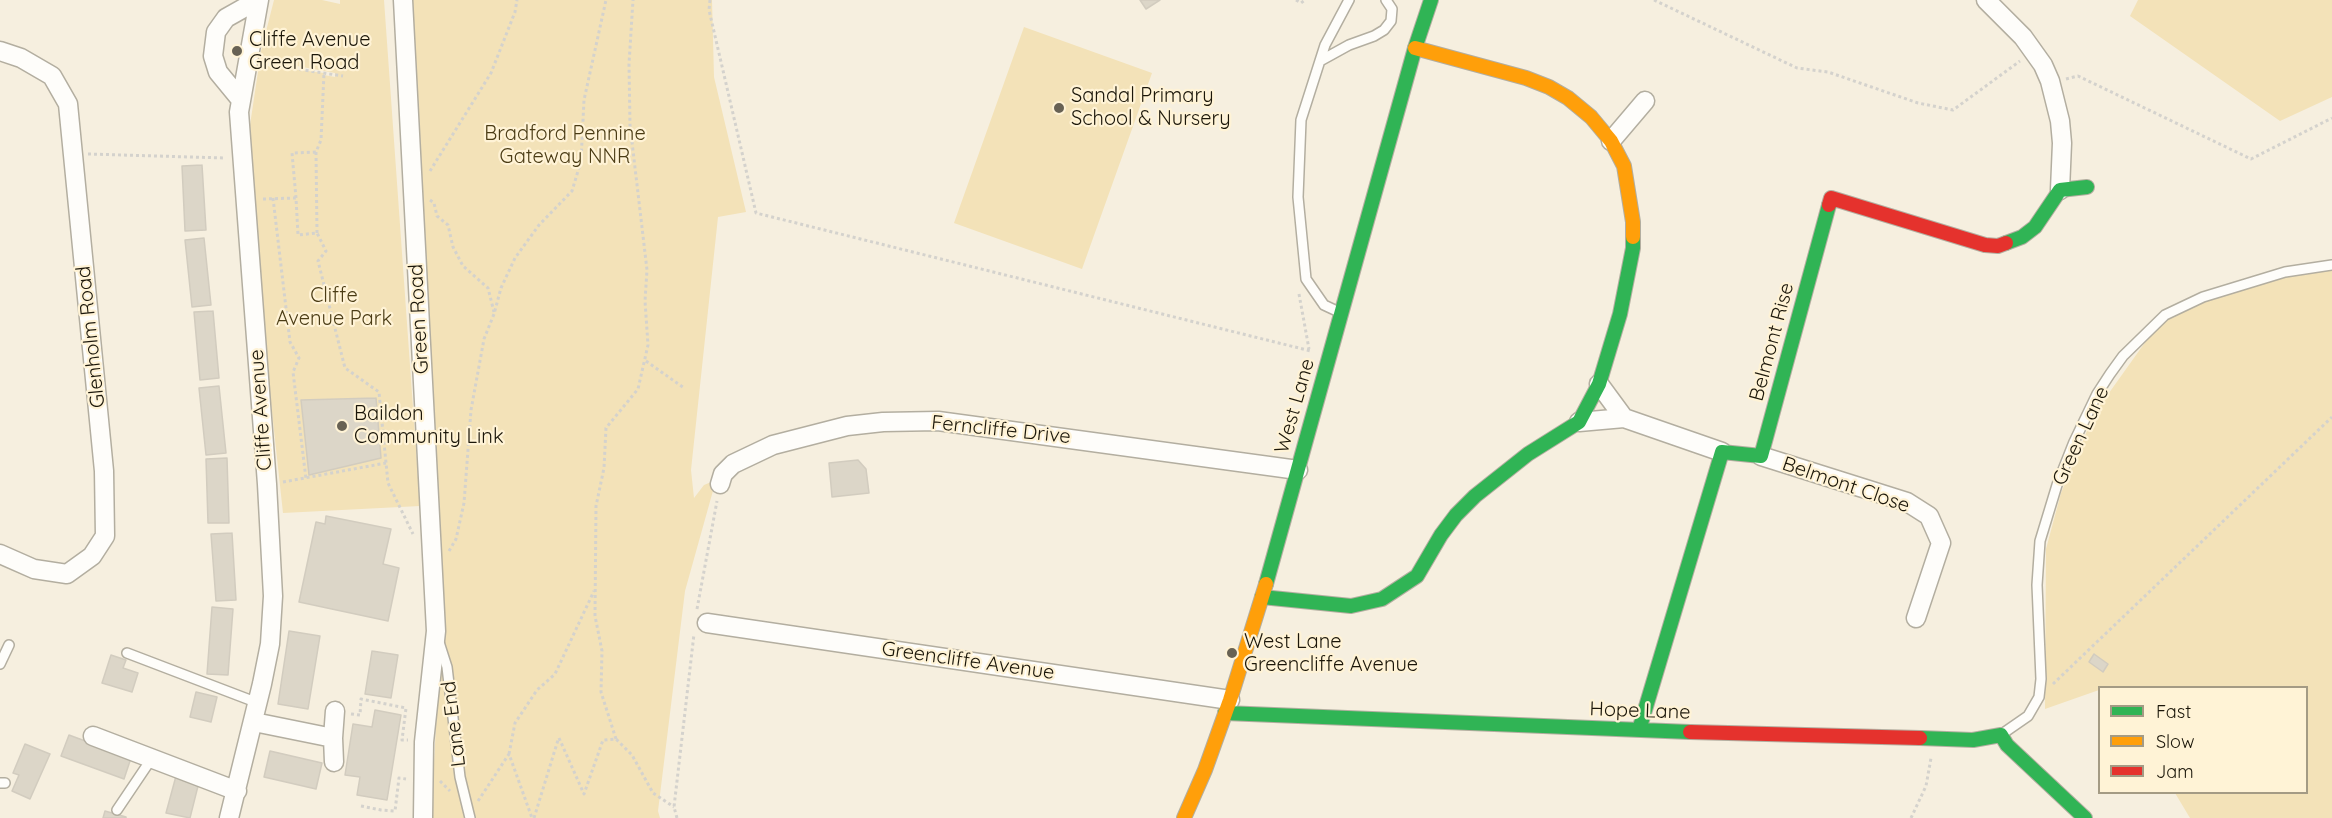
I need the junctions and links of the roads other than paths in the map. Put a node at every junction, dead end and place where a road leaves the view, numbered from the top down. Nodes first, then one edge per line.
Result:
1 (259, 0) edge
2 (403, 0) edge
3 (1349, 0) edge
4 (1386, 0) edge
5 (1431, 0) edge
6 (1986, 0) edge
7 (1415, 48) junction
8 (0, 51) edge
9 (1320, 61) junction
10 (241, 100) junction
11 (1645, 101) dead end
12 (1611, 141) junction
13 (2087, 187) dead end
14 (2060, 190) junction
15 (2332, 265) edge
16 (1341, 313) junction
17 (1599, 384) junction
18 (1624, 418) junction
19 (1579, 422) junction
20 (1722, 452) junction
21 (1761, 456) junction
22 (1298, 470) junction
23 (720, 484) road end
24 (0, 554) edge
25 (1262, 597) junction
26 (1916, 618) dead end
27 (699, 622) road end
28 (436, 631) junction
29 (9, 645) dead end
30 (128, 652) dead end
31 (0, 664) edge
32 (258, 703) junction
33 (1227, 707) junction
34 (334, 711) road end
35 (254, 722) junction
36 (1639, 730) junction
37 (2001, 735) junction
38 (93, 736) dead end
39 (333, 738) junction
40 (152, 758) junction
41 (334, 762) dead end
42 (237, 791) junction
43 (117, 810) dead end
44 (470, 816) edge
45 (229, 818) edge
46 (423, 818) edge
47 (1184, 818) edge
48 (2085, 818) edge

1 - 10 street, Cliffe Avenue
1 - 10 street
2 - 28 street, Green Road
3 - 9 lane
4 - 9 lane
5 - 7 street, West Lane
6 - 14 street
7 - 12 street
7 - 16 street, West Lane
8 - 24 street, Glenholm Road
9 - 16 lane
10 - 32 street, Cliffe Avenue
11 - 12 street
12 - 17 street
13 - 14 street
14 - 21 street, Belmont Rise
15 - 37 lane, Green Lane
16 - 22 street, West Lane
17 - 18 street
17 - 19 street
18 - 19 street
18 - 20 street
19 - 25 street
20 - 21 street
20 - 36 street
21 - 26 street, Belmont Close
22 - 23 street, Ferncliffe Drive
22 - 25 street, West Lane
25 - 33 street, West Lane
27 - 33 street, Greencliffe Avenue
28 - 44 lane, Lane End
28 - 46 street, Green Road
29 - 31 lane
30 - 32 lane
32 - 35 street, Cliffe Avenue
33 - 36 street, Hope Lane
33 - 47 street, West Lane
34 - 39 street
35 - 39 street
35 - 42 street, Cliffe Avenue
36 - 37 street, Hope Lane
37 - 48 street
38 - 40 street
39 - 41 street
40 - 42 street
40 - 43 lane
42 - 45 street, Cliffe Avenue

